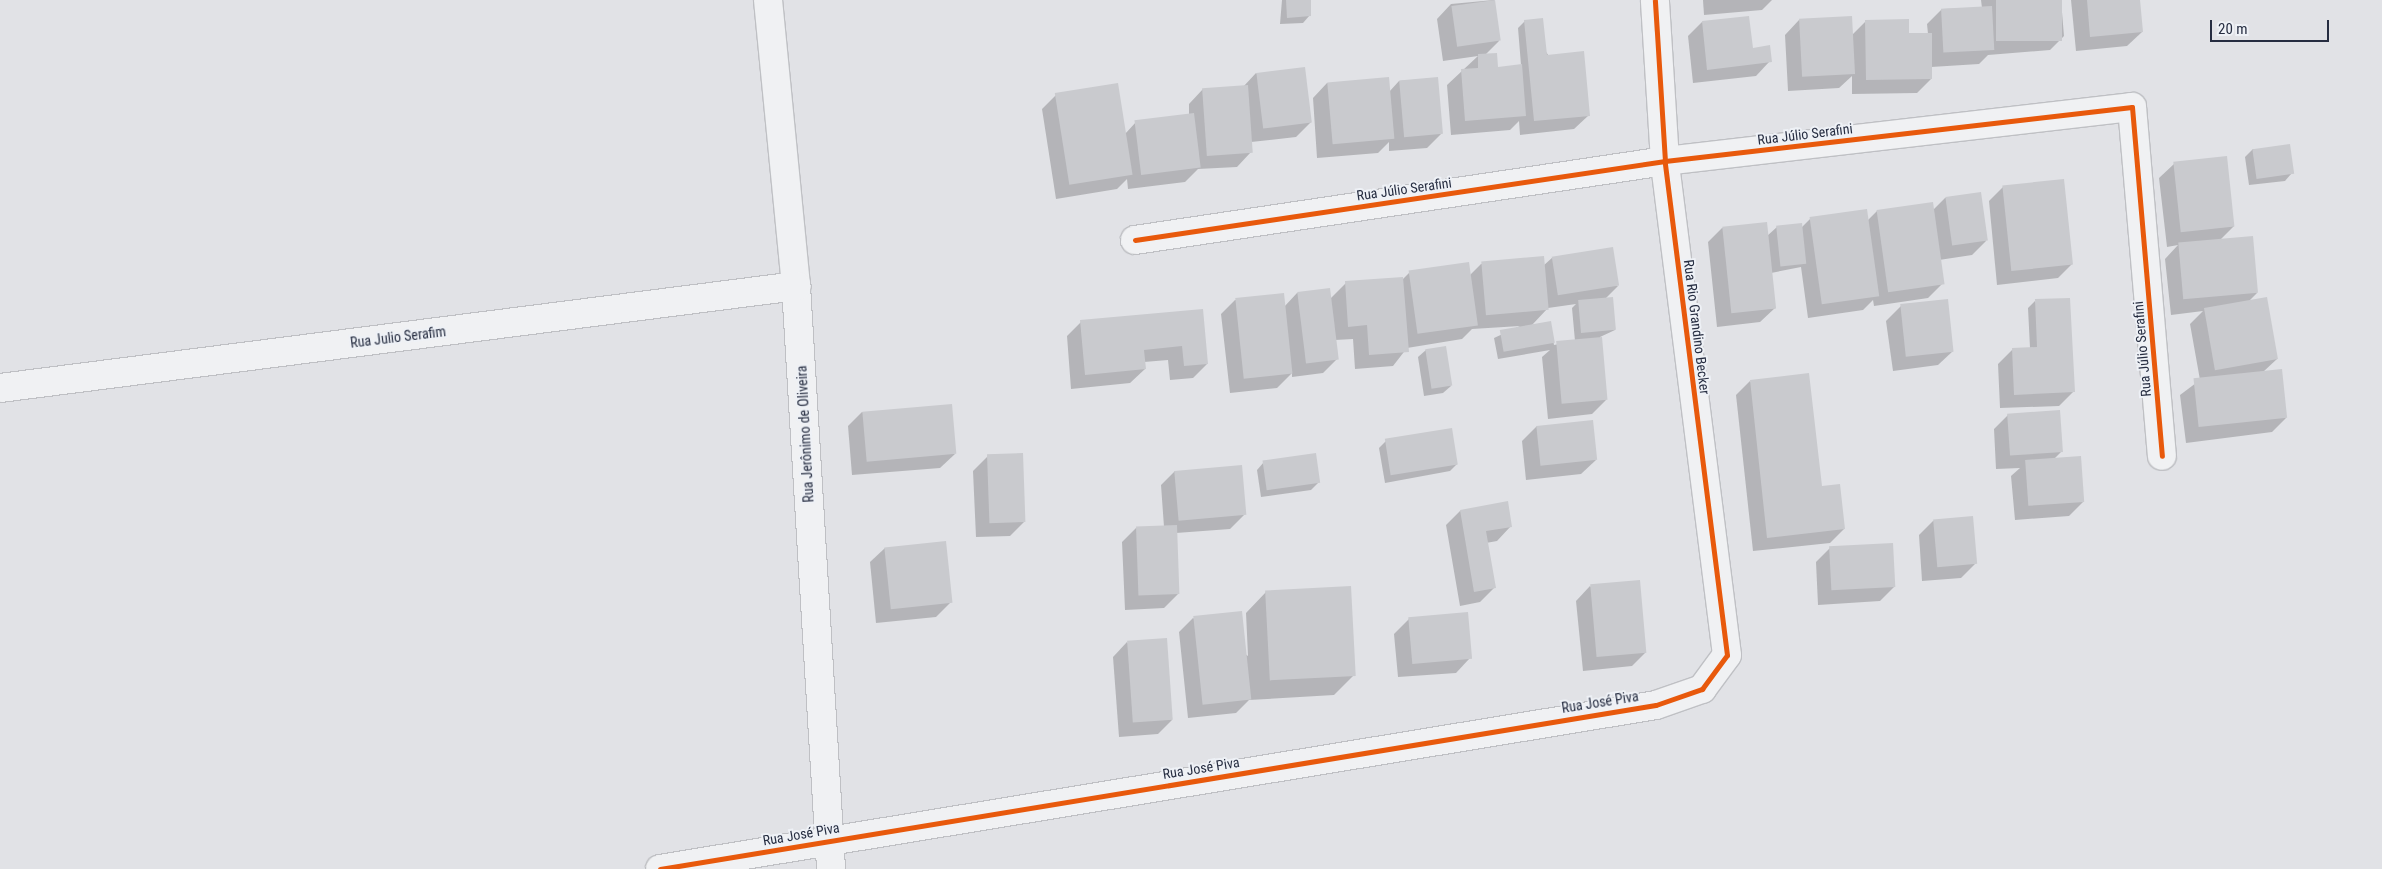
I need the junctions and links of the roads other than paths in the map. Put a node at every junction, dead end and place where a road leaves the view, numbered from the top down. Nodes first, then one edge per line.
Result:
1 (768, 0) edge
2 (1655, 0) edge
3 (1665, 162) junction
4 (1135, 240) dead end
5 (796, 286) junction
6 (0, 388) edge
7 (2162, 456) dead end
8 (1727, 655) joint
9 (829, 840) junction
10 (660, 869) edge
11 (831, 869) edge

1 - 5 street, Rua Jerônimo de Oliveira
2 - 3 street, Rua Rio Grandino Becker
3 - 4 street, Rua Júlio Serafini
3 - 7 street, Rua Júlio Serafini
3 - 8 street, Rua Rio Grandino Becker
5 - 6 street, Rua Julio Serafim
5 - 9 street, Rua Jerônimo de Oliveira
8 - 9 street, Rua José Piva
9 - 10 street, Rua José Piva
9 - 11 street, Rua Jerônimo de Oliveira

